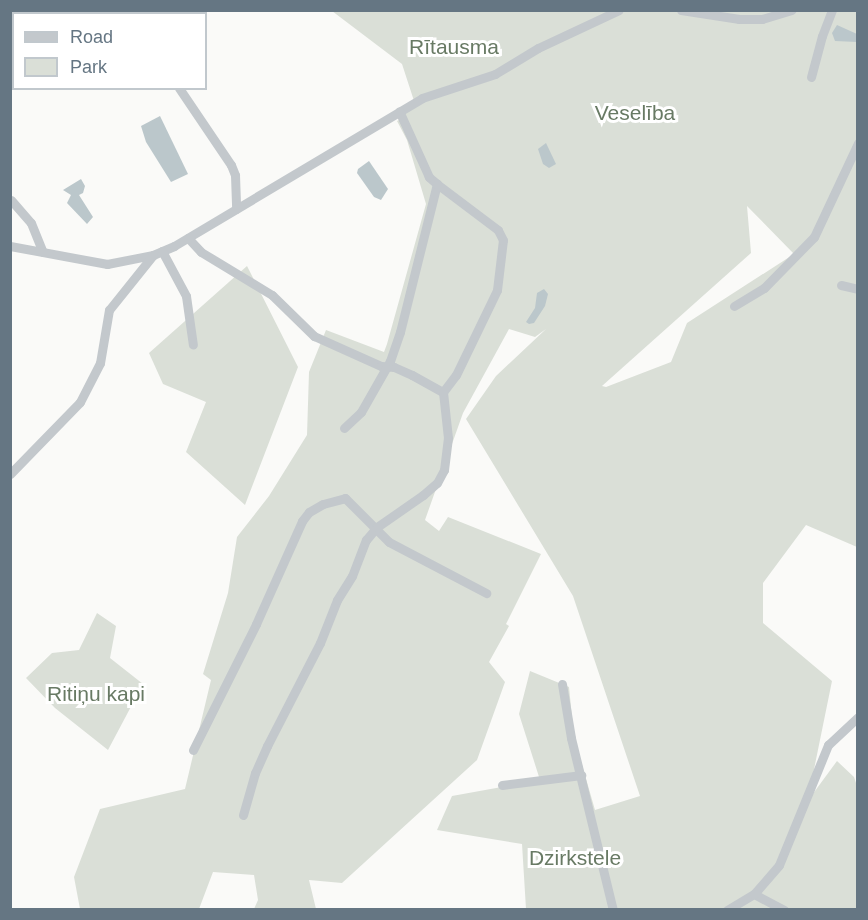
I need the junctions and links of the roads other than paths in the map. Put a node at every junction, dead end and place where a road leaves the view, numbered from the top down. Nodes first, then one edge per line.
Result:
1 (619, 10) edge
2 (681, 10) edge
3 (792, 10) edge
4 (832, 10) edge
5 (811, 77) dead end
6 (179, 90) edge
7 (399, 111) junction
8 (858, 143) edge
9 (437, 184) junction
10 (11, 200) edge
11 (236, 209) junction
12 (188, 238) junction
13 (10, 246) edge
14 (43, 252) junction
15 (158, 253) junction
16 (129, 259) junction
17 (137, 272) junction
18 (841, 285) dead end
19 (858, 289) edge
20 (734, 306) dead end
21 (193, 345) dead end
22 (387, 366) junction
23 (442, 392) junction
24 (344, 428) dead end
25 (10, 474) edge
26 (377, 527) junction
27 (486, 593) dead end
28 (562, 684) dead end
29 (858, 717) edge
30 (193, 750) dead end
31 (582, 775) junction
32 (502, 785) dead end
33 (243, 815) dead end
34 (754, 894) junction
35 (613, 909) edge
36 (727, 909) edge
37 (784, 909) edge

1 - 7 street
2 - 3 street
4 - 5 street
6 - 11 street
7 - 9 street
7 - 11 street
8 - 20 street
9 - 22 street
9 - 23 street
10 - 14 street
11 - 12 street
12 - 15 street
12 - 22 street
13 - 14 street
14 - 16 street
15 - 16 street
15 - 17 street
15 - 21 street
16 - 17 street
17 - 25 street
18 - 19 street
22 - 23 street
22 - 24 street
23 - 26 street
26 - 27 street
26 - 30 street
26 - 33 street
28 - 31 street
29 - 34 street
31 - 32 street
31 - 35 street
34 - 36 street
34 - 37 street

